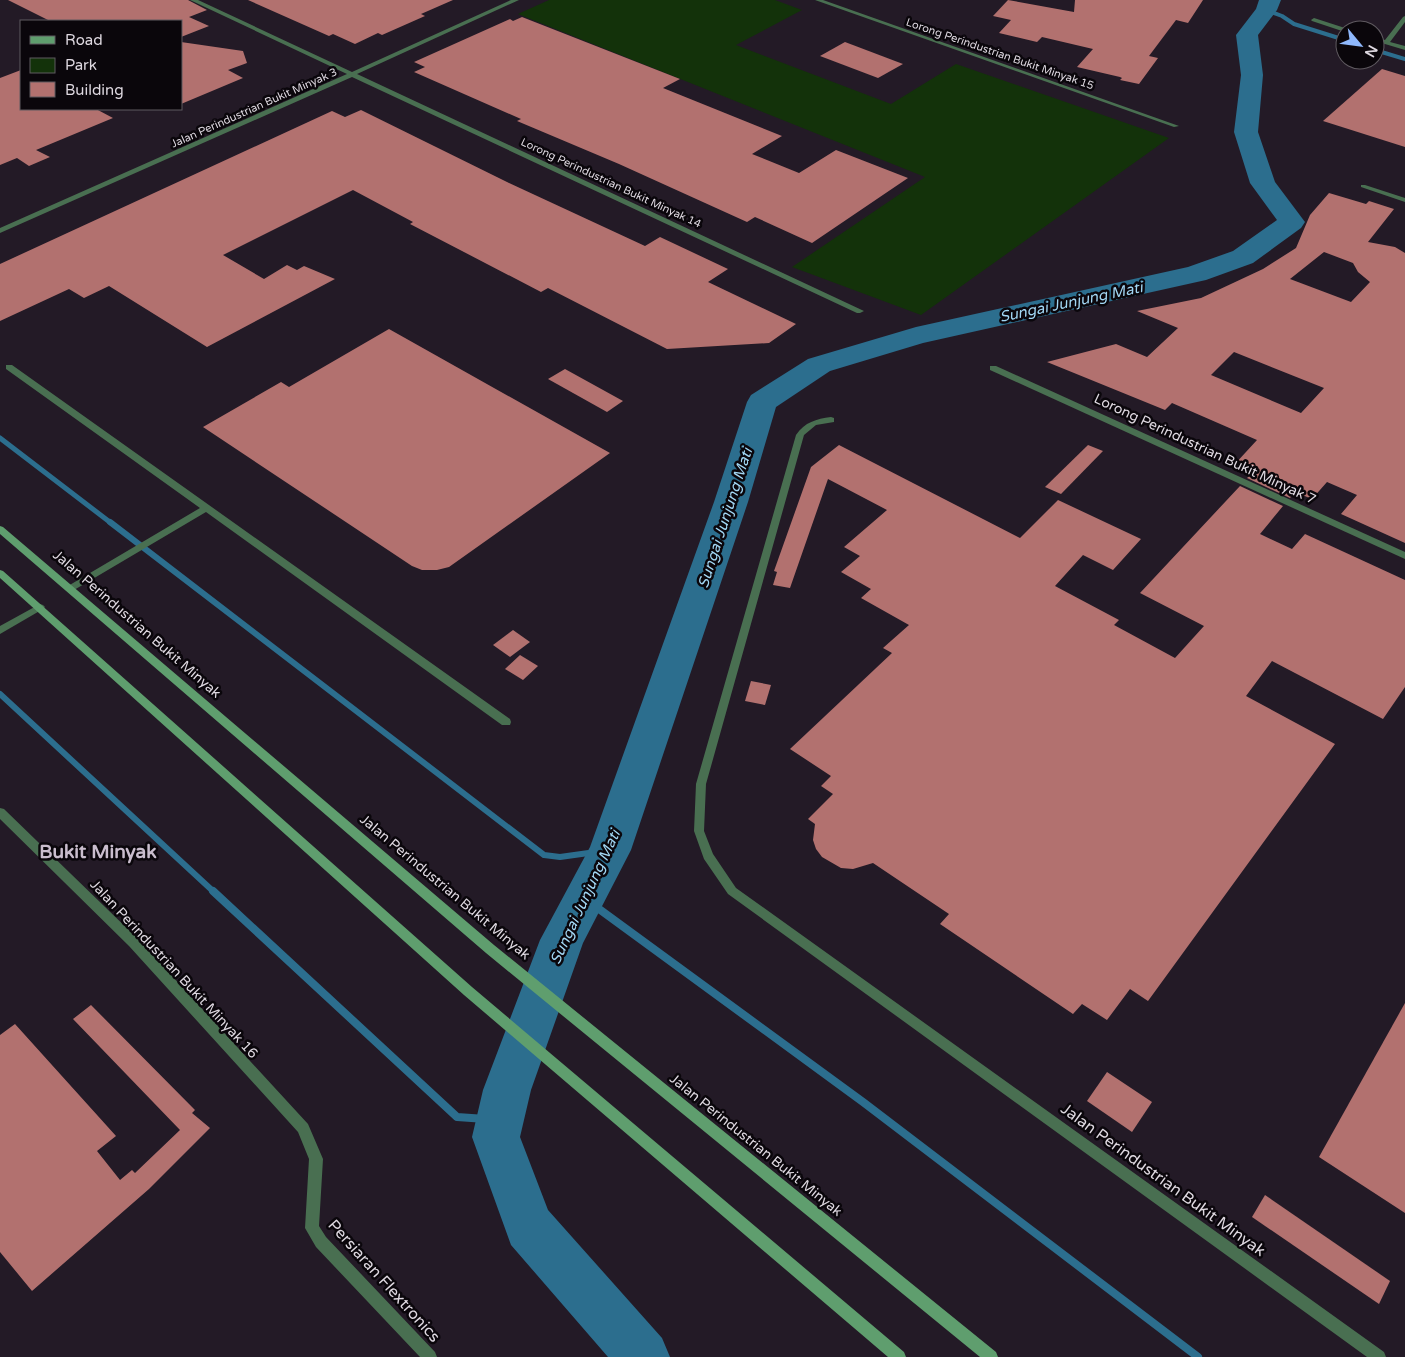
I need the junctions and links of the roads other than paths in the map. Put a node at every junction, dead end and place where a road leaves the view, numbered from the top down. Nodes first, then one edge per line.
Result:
1 (193, 0) edge
2 (516, 0) edge
3 (818, 0) edge
4 (1405, 18) edge
5 (1314, 20) dead end
6 (1335, 27) edge
7 (1387, 42) joint
8 (1405, 48) edge
9 (354, 74) junction
10 (1176, 126) dead end
11 (1362, 186) dead end
12 (1405, 200) edge
13 (0, 231) edge
14 (860, 311) dead end
15 (9, 367) dead end
16 (993, 368) dead end
17 (831, 420) dead end
18 (206, 508) junction
19 (0, 529) edge
20 (1405, 556) edge
21 (0, 573) edge
22 (71, 588) junction
23 (40, 607) junction
24 (0, 631) edge
25 (506, 722) dead end
26 (0, 812) edge
27 (312, 1228) joint
28 (430, 1357) edge
29 (899, 1357) edge
30 (991, 1357) edge
31 (1379, 1357) edge

1 - 9 street, Lorong Perindustrian Bukit Minyak 14
2 - 9 street, Jalan Perindustrian Bukit Minyak 3
3 - 10 street, Lorong Perindustrian Bukit Minyak 15
4 - 7 street
5 - 6 street
7 - 8 street
9 - 13 street, Jalan Perindustrian Bukit Minyak 3
9 - 14 street, Lorong Perindustrian Bukit Minyak 14
11 - 12 street
15 - 18 street
16 - 20 street, Lorong Perindustrian Bukit Minyak 7
17 - 31 street, Jalan Perindustrian Bukit Minyak
18 - 22 street
18 - 25 street
19 - 22 main road, Jalan Perindustrian Bukit Minyak
21 - 23 main road
22 - 30 main road, Jalan Perindustrian Bukit Minyak
23 - 24 street
23 - 29 main road
26 - 27 street, Jalan Perindustrian Bukit Minyak 16
27 - 28 street, Persiaran Flextronics

